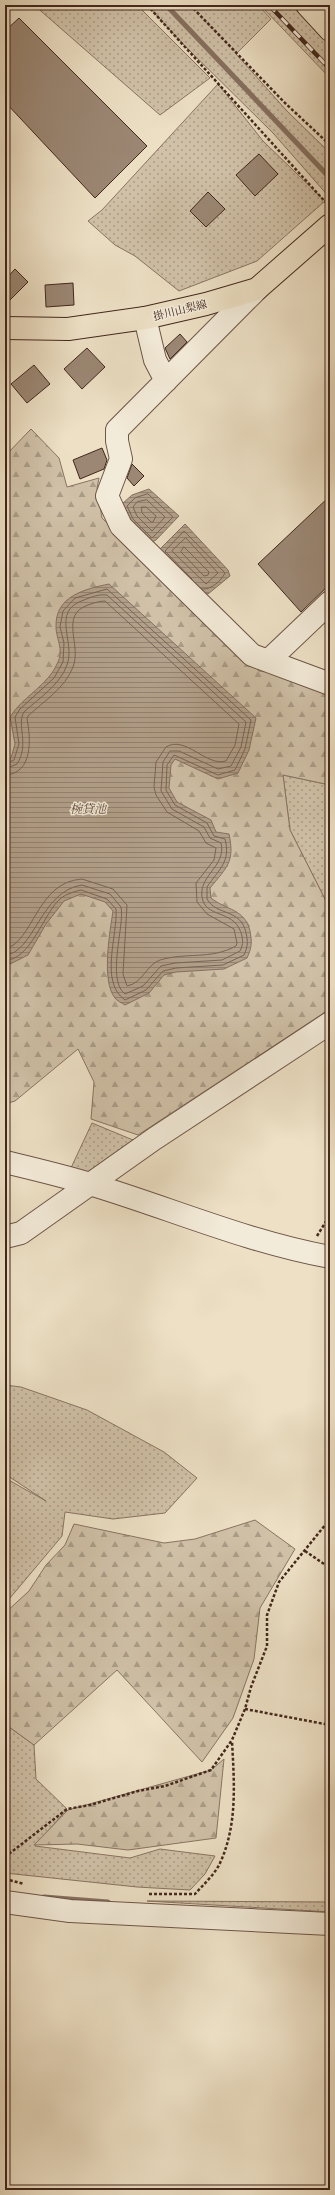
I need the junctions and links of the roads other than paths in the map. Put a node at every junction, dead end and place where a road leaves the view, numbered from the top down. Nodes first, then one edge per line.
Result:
1 (307, 5) edge
2 (330, 30) edge
3 (330, 225) edge
4 (257, 289) junction
5 (145, 318) junction
6 (5, 328) edge
7 (166, 381) junction
8 (330, 602) edge
9 (268, 661) junction
10 (330, 684) edge
11 (330, 1023) edge
12 (5, 1162) edge
13 (93, 1184) junction
14 (5, 1237) edge
15 (330, 1258) edge
16 (5, 1902) edge
17 (330, 1924) edge

1 - 2 main road
3 - 4 main road, 掛川山梨線
4 - 5 main road, 掛川山梨線
4 - 7 street
5 - 6 main road, 掛川山梨線
5 - 7 street
7 - 9 street
8 - 9 street
9 - 10 street
11 - 13 street
12 - 13 street
13 - 14 street
13 - 15 street
16 - 17 street

